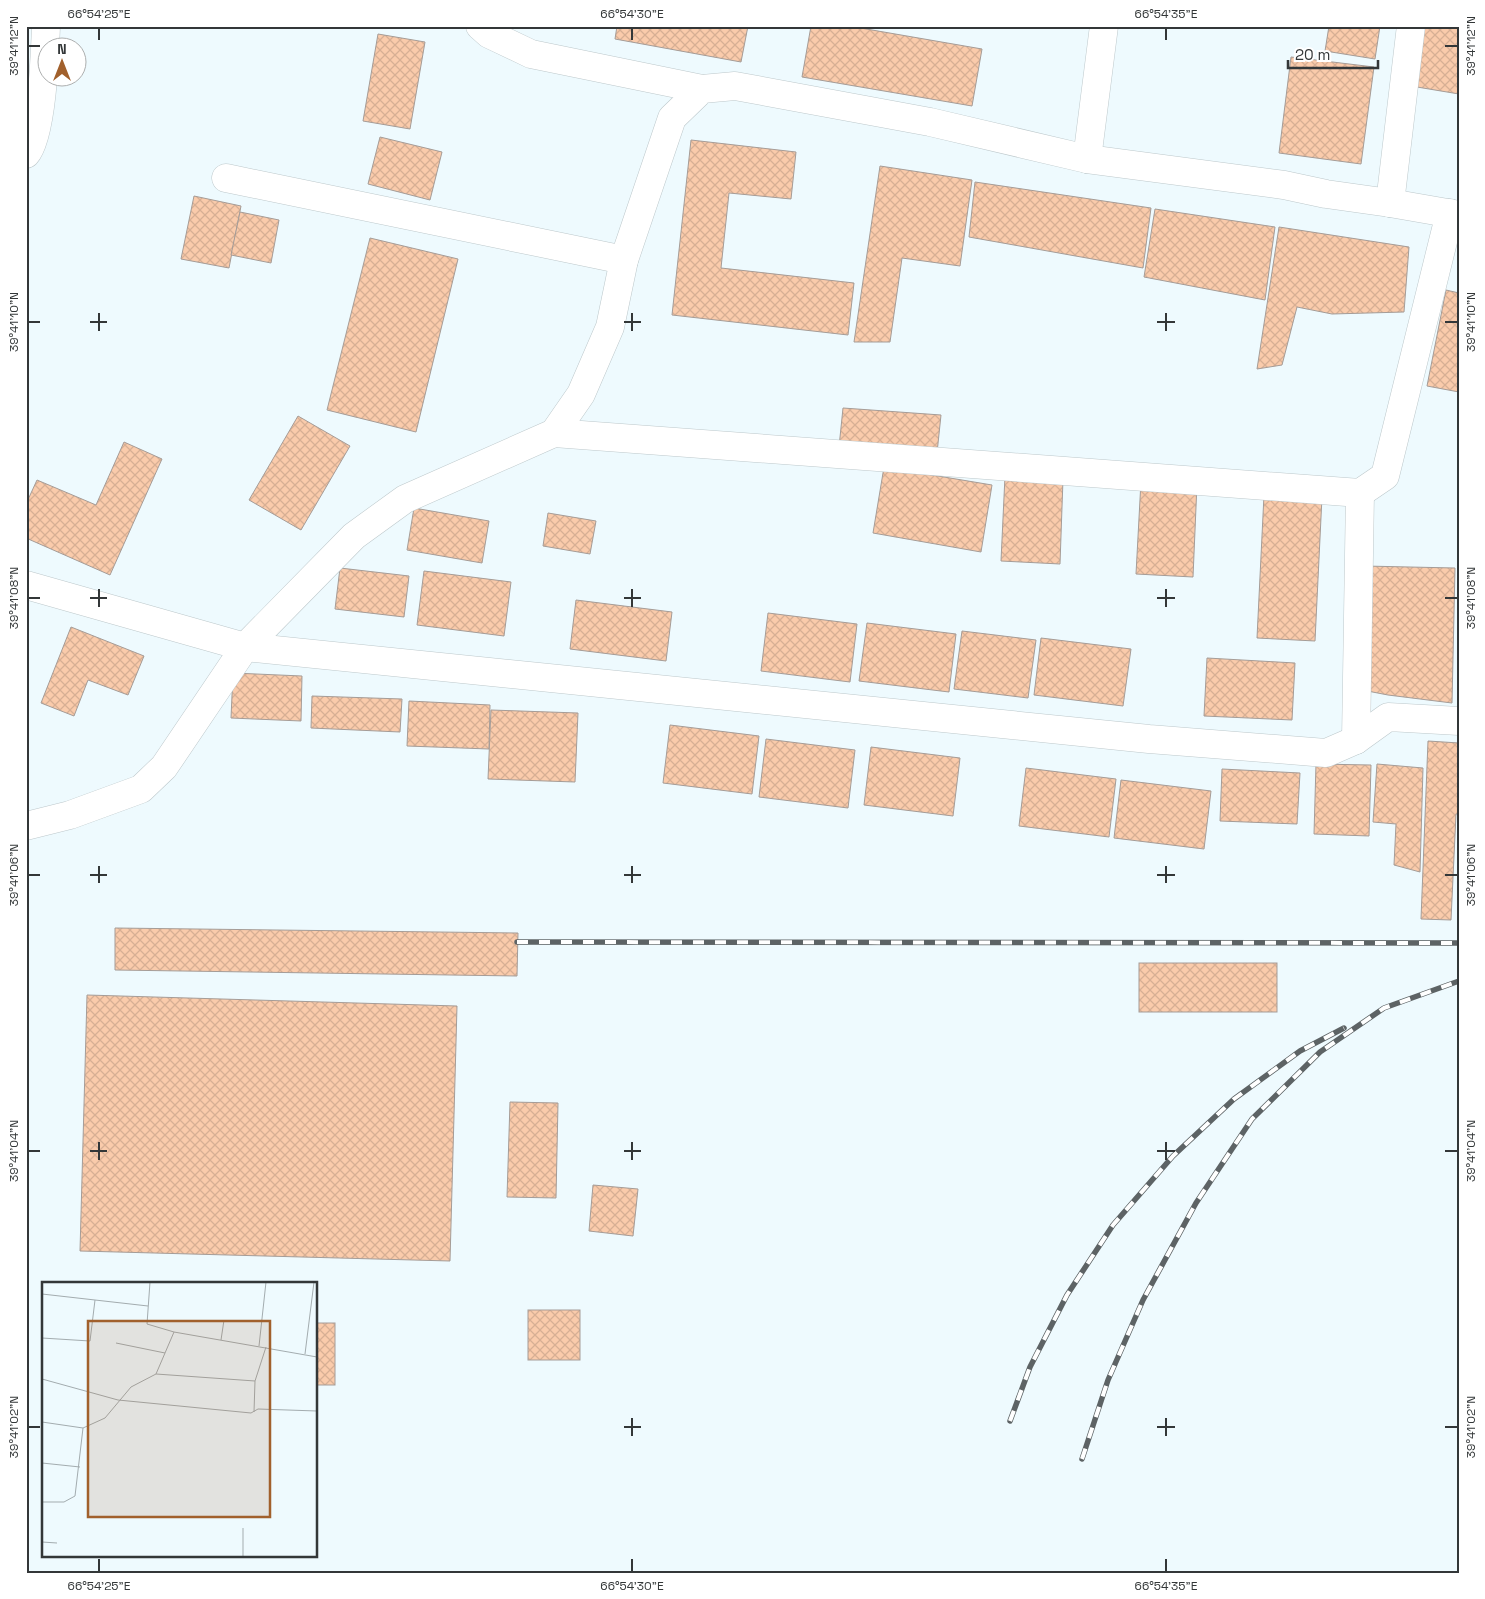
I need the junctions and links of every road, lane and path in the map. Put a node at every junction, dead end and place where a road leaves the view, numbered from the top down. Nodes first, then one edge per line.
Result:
1 (46, 26) edge
2 (480, 26) edge
3 (1104, 26) edge
4 (1411, 26) edge
5 (702, 89) junction
6 (26, 154) edge
7 (1087, 159) junction
8 (226, 178) dead end
9 (1390, 203) junction
10 (1454, 214) edge
11 (624, 260) junction
12 (554, 433) junction
13 (1360, 492) junction
14 (26, 585) edge
15 (245, 647) junction
16 (1459, 720) edge
17 (1356, 740) junction
18 (26, 826) edge

1 - 6 street
2 - 5 street
3 - 7 street
4 - 9 street
5 - 7 street
5 - 11 street
7 - 9 street
8 - 11 street
9 - 10 street
10 - 13 street
11 - 12 street
12 - 13 street
12 - 15 street
13 - 17 street
14 - 15 street
15 - 17 street
15 - 18 street
16 - 17 street

